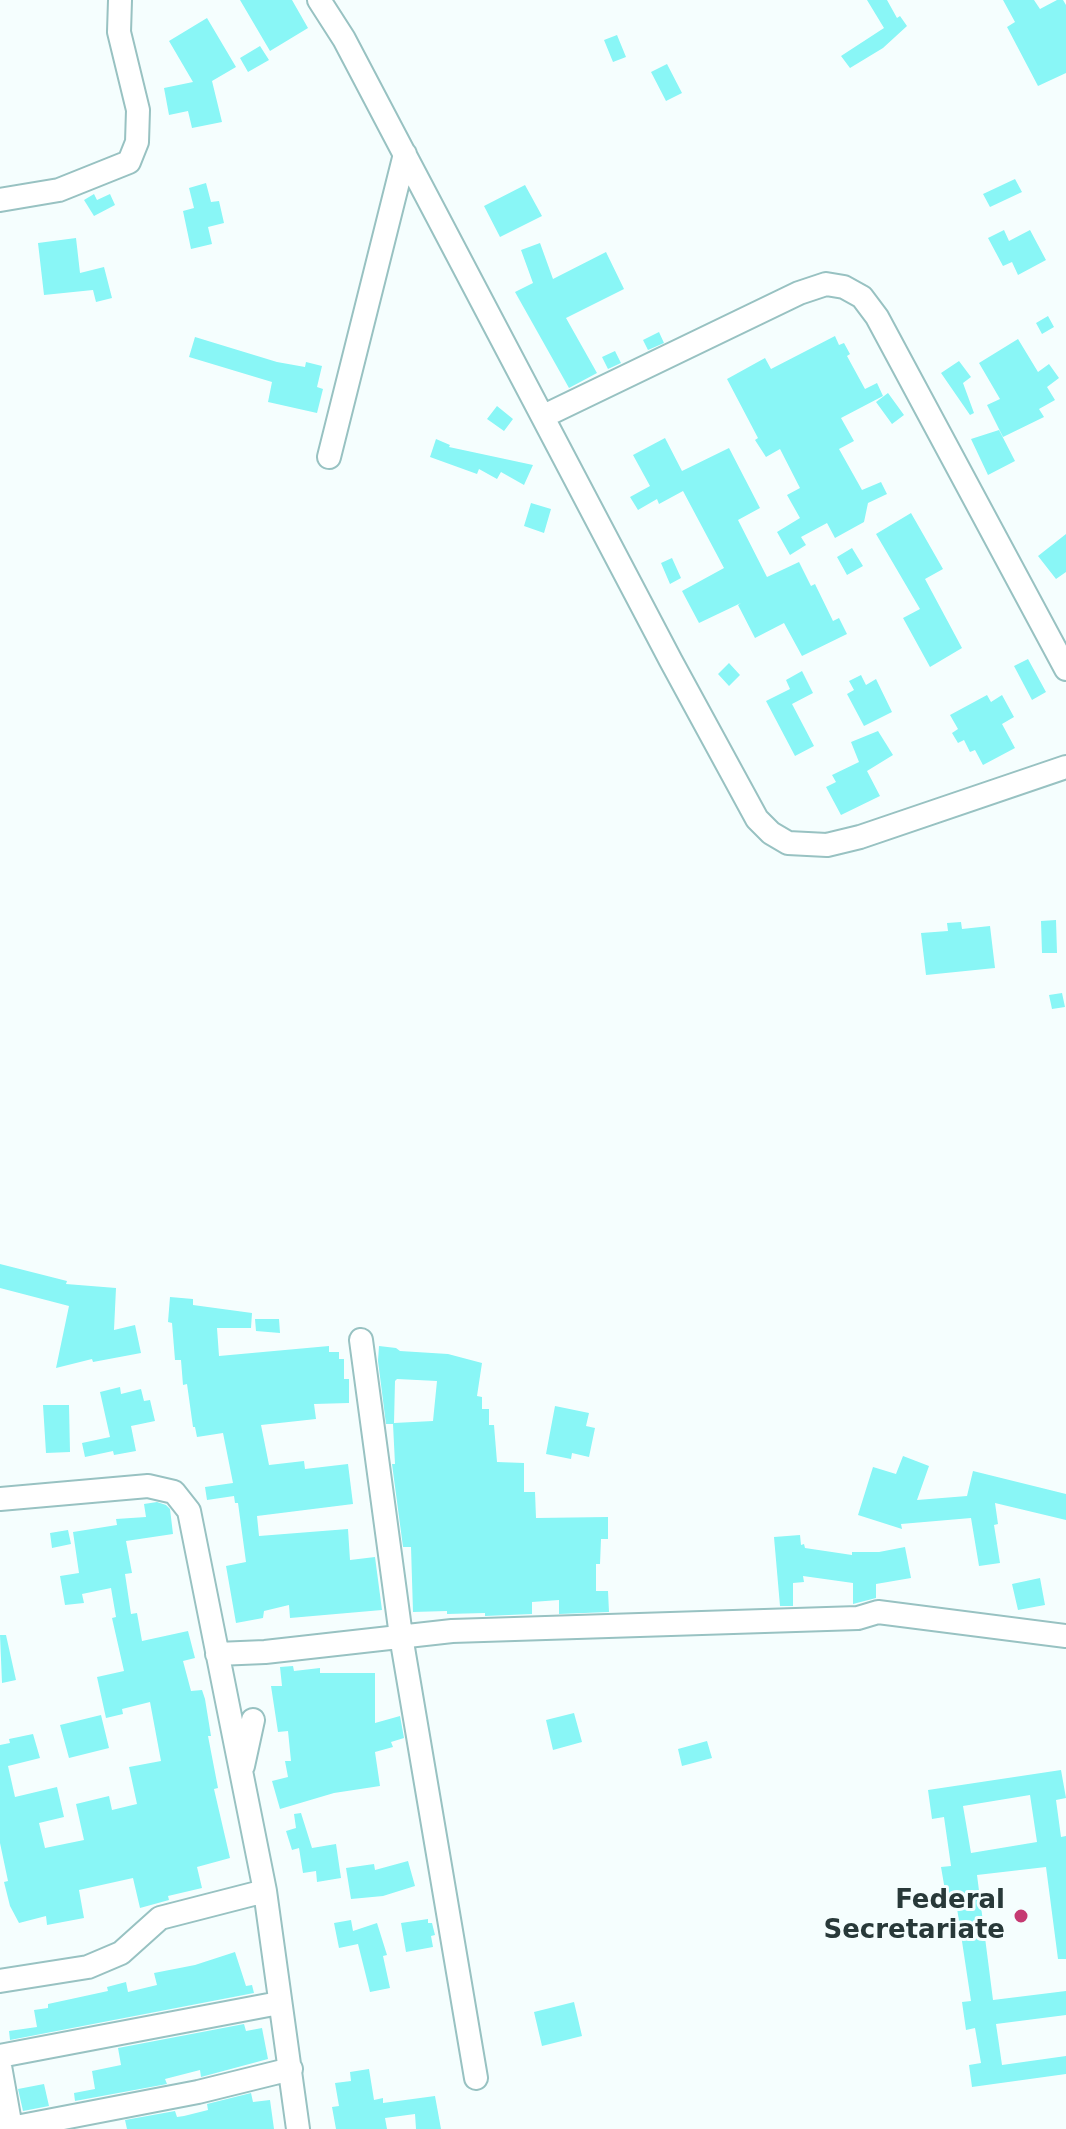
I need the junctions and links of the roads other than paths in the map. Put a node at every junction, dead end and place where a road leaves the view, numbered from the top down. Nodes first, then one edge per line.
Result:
1 (120, 0) edge
2 (319, 0) edge
3 (405, 154) junction
4 (0, 200) edge
5 (544, 416) junction
6 (329, 457) dead end
7 (1066, 669) edge
8 (1066, 767) edge
9 (361, 1340) dead end
10 (0, 1499) edge
11 (401, 1636) junction
12 (1066, 1636) edge
13 (217, 1654) junction
14 (253, 1720) dead end
15 (241, 1776) junction
16 (265, 1891) junction
17 (0, 1981) edge
18 (279, 2003) junction
19 (0, 2056) edge
20 (0, 2066) edge
21 (291, 2069) junction
22 (476, 2078) dead end
23 (8, 2129) edge
24 (298, 2129) edge

1 - 4 street
2 - 3 street
3 - 5 street
3 - 6 street
5 - 7 street
5 - 8 street
9 - 11 street
10 - 13 street
11 - 12 street
11 - 13 street
11 - 22 street
13 - 15 street
14 - 15 street
15 - 16 street
16 - 17 street
16 - 18 street
18 - 19 street
18 - 21 street
20 - 23 street
21 - 23 street
21 - 24 street

